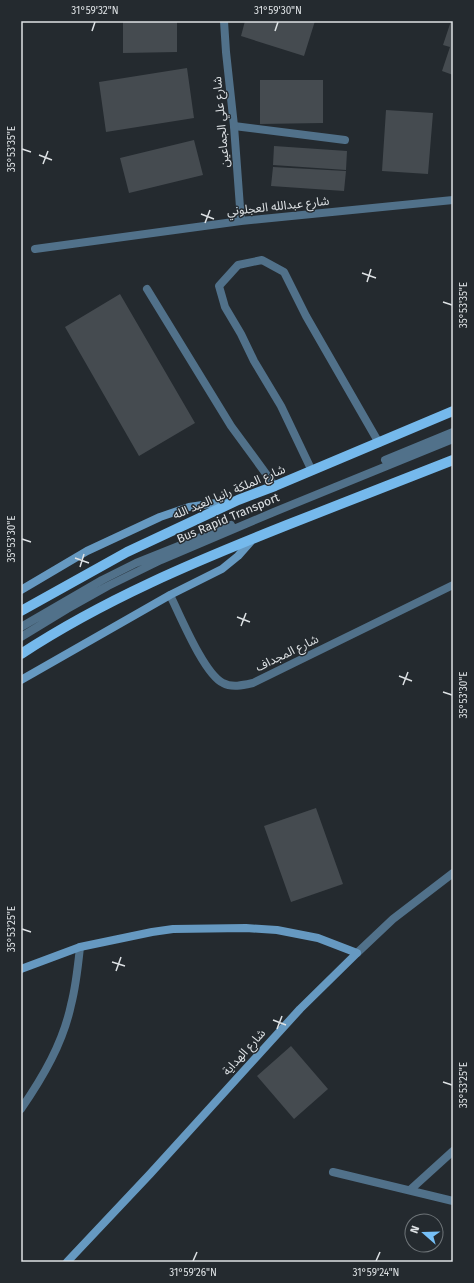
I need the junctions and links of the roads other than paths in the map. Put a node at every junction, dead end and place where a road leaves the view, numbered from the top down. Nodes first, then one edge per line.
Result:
1 (224, 21) edge
2 (234, 126) junction
3 (345, 140) dead end
4 (453, 200) edge
5 (241, 221) junction
6 (35, 248) dead end
7 (146, 289) dead end
8 (453, 412) edge
9 (453, 432) edge
10 (453, 439) edge
11 (379, 443) junction
12 (453, 460) edge
13 (312, 471) junction
14 (275, 486) junction
15 (238, 500) junction
16 (253, 538) junction
17 (453, 585) edge
18 (21, 590) edge
19 (170, 595) junction
20 (21, 611) edge
21 (21, 627) edge
22 (21, 637) edge
23 (21, 654) edge
24 (21, 680) edge
25 (453, 873) edge
26 (80, 947) junction
27 (357, 952) junction
28 (21, 969) edge
29 (21, 1109) edge
30 (453, 1151) edge
31 (333, 1172) dead end
32 (410, 1190) junction
33 (453, 1201) edge
34 (67, 1262) edge

1 - 2 street, شارع علي الجماعين
2 - 3 street
2 - 5 street, شارع علي الجماعين
4 - 5 street, شارع عبدالله العجلوني
5 - 6 street, شارع عبدالله العجلوني
7 - 14 street
8 - 11 main road, شارع الملكة رانيا العبد الله
9 - 21 street, Bus Rapid Transport
10 - 22 street, Bus Rapid Transport
11 - 13 main road, شارع الملكة رانيا العبد الله
11 - 13 street
12 - 16 main road
13 - 14 main road, شارع الملكة رانيا العبد الله
14 - 15 main road, شارع الملكة رانيا العبد الله
15 - 18 street
15 - 20 main road, شارع الملكة رانيا العبد الله
16 - 19 street
16 - 23 main road
17 - 19 street, شارع المجداف
19 - 24 street
25 - 27 street, شارع الهداية
26 - 27 street
26 - 28 street
26 - 29 street
27 - 34 street, شارع الهداية
30 - 32 street
31 - 32 street
32 - 33 street

